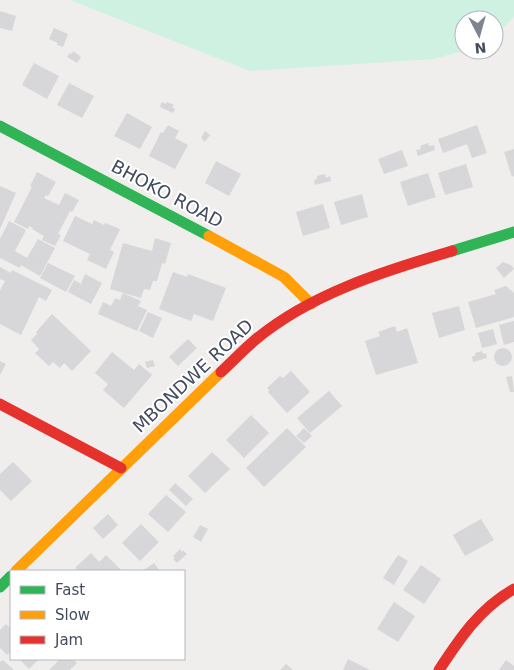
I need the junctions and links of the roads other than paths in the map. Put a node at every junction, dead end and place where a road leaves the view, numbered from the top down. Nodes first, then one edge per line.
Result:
1 (0, 126) edge
2 (514, 232) edge
3 (311, 304) junction
4 (0, 404) edge
5 (121, 468) junction
6 (17, 570) edge
7 (10, 577) edge
8 (0, 587) edge
9 (514, 588) edge
10 (438, 670) edge

1 - 3 street, BHOKO ROAD
2 - 3 street, MBONDWE ROAD
3 - 5 street, MBONDWE ROAD
4 - 5 street
5 - 6 street, MBONDWE ROAD
7 - 8 street
9 - 10 street

